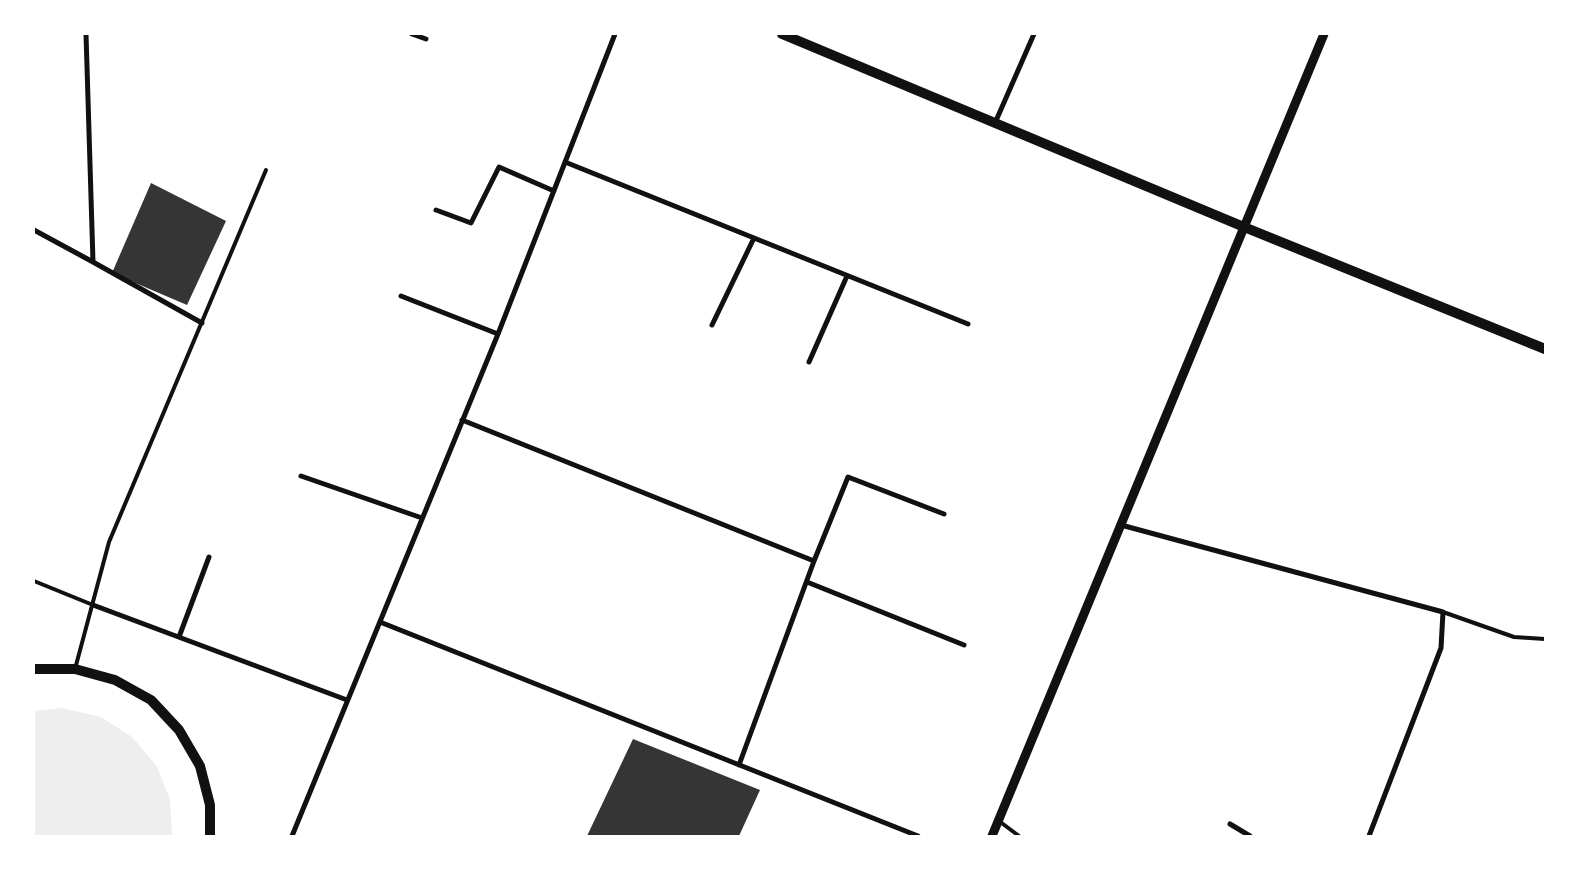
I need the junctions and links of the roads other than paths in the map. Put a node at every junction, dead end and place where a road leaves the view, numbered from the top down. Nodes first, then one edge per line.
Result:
1 (86, 34) edge
2 (412, 34) edge
3 (615, 34) edge
4 (782, 34) edge
5 (1034, 34) edge
6 (1324, 34) edge
7 (426, 39) dead end
8 (995, 123) junction
9 (565, 162) junction
10 (266, 170) dead end
11 (554, 190) junction
12 (436, 210) dead end
13 (1244, 227) junction
14 (34, 230) edge
15 (754, 238) junction
16 (93, 262) junction
17 (847, 276) junction
18 (401, 296) dead end
19 (202, 322) junction
20 (968, 324) dead end
21 (712, 325) dead end
22 (498, 334) junction
23 (1545, 349) edge
24 (809, 362) dead end
25 (462, 420) junction
26 (301, 476) dead end
27 (944, 514) dead end
28 (422, 518) junction
29 (1121, 525) junction
30 (209, 556) dead end
31 (814, 561) junction
32 (34, 581) edge
33 (807, 582) junction
34 (92, 605) junction
35 (1443, 612) junction
36 (380, 622) junction
37 (179, 637) junction
38 (1545, 639) edge
39 (964, 645) dead end
40 (34, 669) edge
41 (75, 669) junction
42 (348, 700) junction
43 (739, 765) junction
44 (998, 821) junction
45 (1230, 824) dead end
46 (210, 836) edge
47 (292, 836) edge
48 (918, 836) edge
49 (992, 836) edge
50 (1019, 836) edge
51 (1250, 836) edge
52 (1369, 836) edge

1 - 16 street
2 - 7 street
3 - 9 street
4 - 8 main road
5 - 8 street
6 - 13 street
8 - 13 main road
9 - 11 street
9 - 15 street
10 - 19 lane
11 - 12 street
11 - 22 street
13 - 23 main road
13 - 29 street
14 - 16 street
15 - 17 street
15 - 21 street
16 - 19 street
17 - 20 street
17 - 24 street
18 - 22 street
19 - 34 lane
22 - 25 street
25 - 28 street
25 - 31 street
26 - 28 street
27 - 31 street
28 - 36 street
29 - 35 street
29 - 44 street
30 - 37 street
31 - 33 street
32 - 34 lane
33 - 39 street
33 - 43 street
34 - 37 street
34 - 41 lane
35 - 38 lane
35 - 52 street
36 - 42 street
36 - 43 street
37 - 42 street
40 - 41 main road
41 - 46 main road
42 - 47 street
43 - 48 street
44 - 49 street
44 - 50 lane
45 - 51 street

